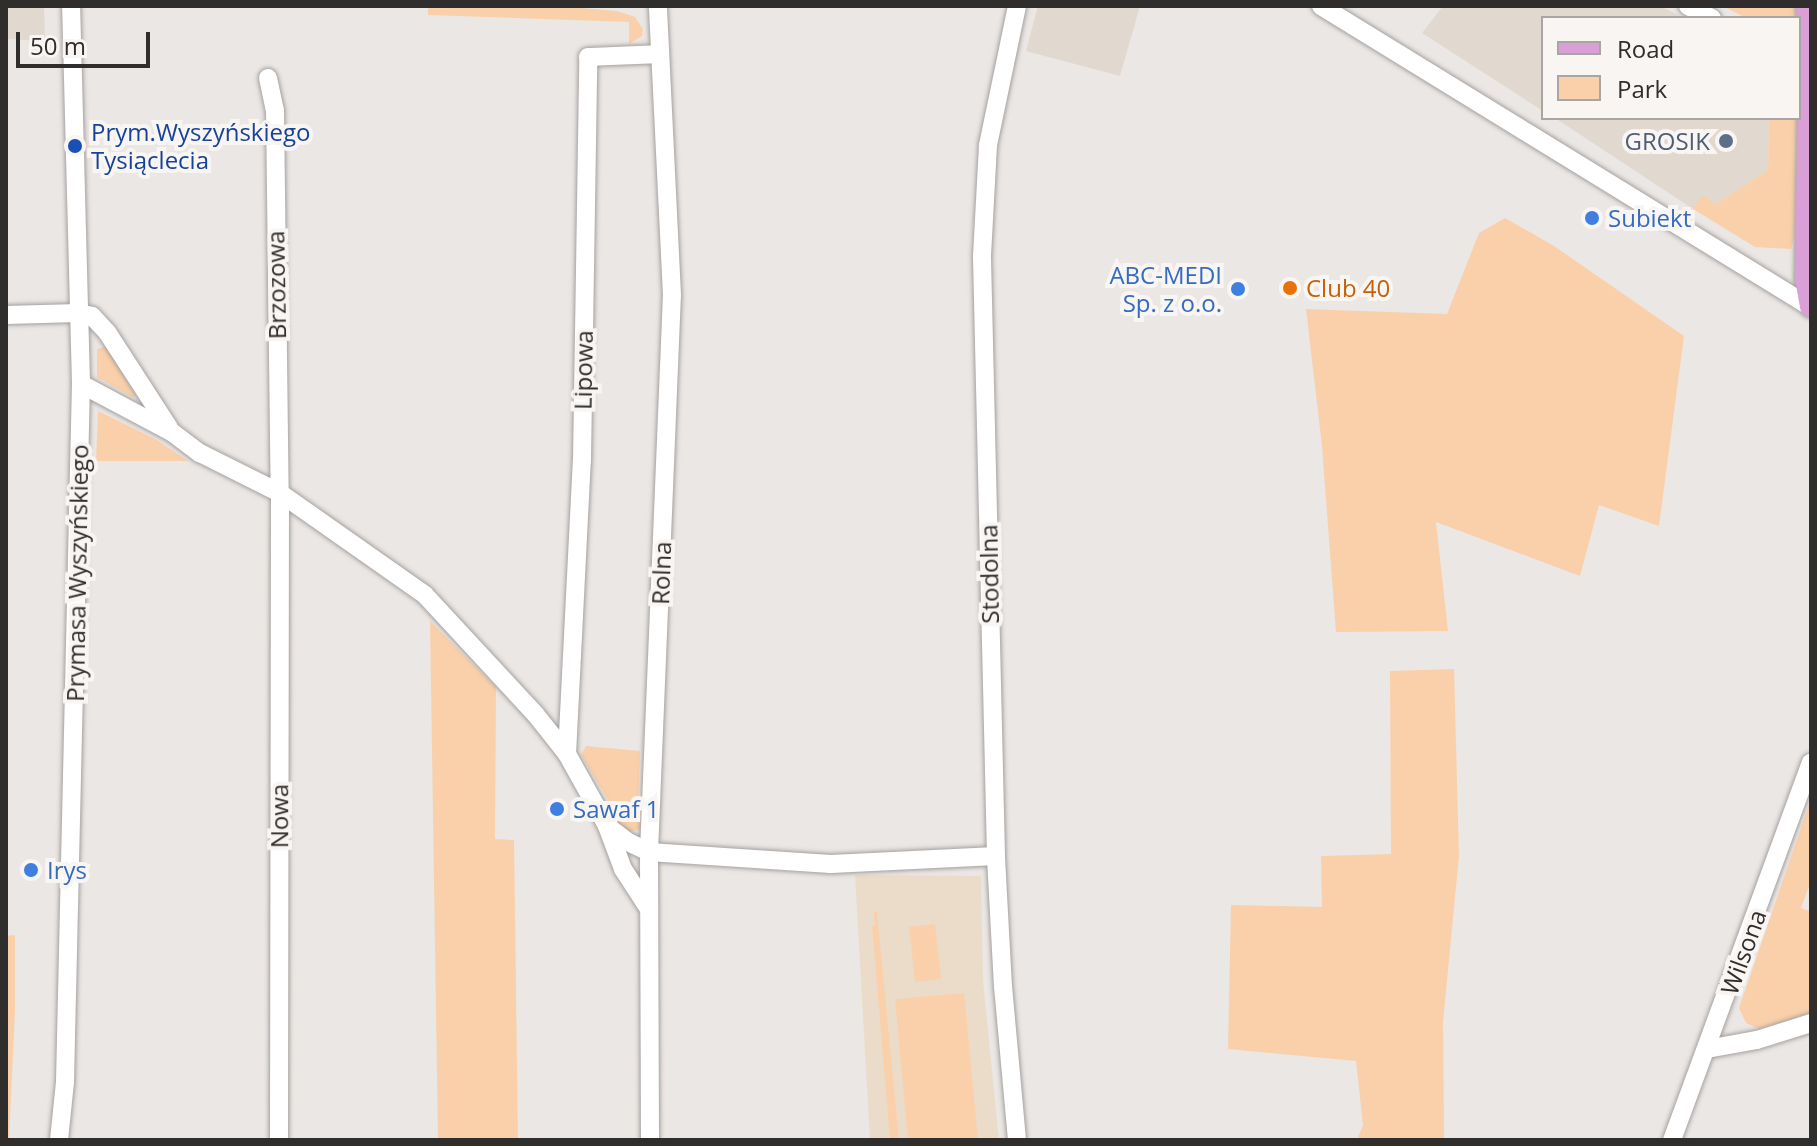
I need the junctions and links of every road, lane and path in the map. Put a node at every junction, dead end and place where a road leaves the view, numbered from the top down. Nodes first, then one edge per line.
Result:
1 (71, 6) edge
2 (658, 6) edge
3 (1321, 6) edge
4 (1688, 6) edge
5 (1807, 6) edge
6 (1016, 7) edge
7 (1708, 16) edge
8 (659, 54) junction
9 (1804, 58) edge
10 (268, 78) dead end
11 (1810, 306) edge
12 (78, 313) junction
13 (6, 315) edge
14 (81, 384) junction
15 (173, 433) junction
16 (280, 493) junction
17 (567, 754) junction
18 (1811, 763) edge
19 (607, 826) junction
20 (649, 852) junction
21 (996, 856) junction
22 (649, 909) junction
23 (1811, 1023) edge
24 (1707, 1049) junction
25 (59, 1140) edge
26 (279, 1140) edge
27 (650, 1140) edge
28 (1017, 1140) edge
29 (1672, 1140) edge

1 - 12 street, Prymasa Wyszyńskiego
2 - 8 street, Rolna
3 - 11 street
4 - 7 street
5 - 9 main road
6 - 21 street, Stodolna
8 - 17 street, Lipowa
8 - 20 street, Rolna
9 - 11 main road
10 - 16 street, Brzozowa
12 - 13 street
12 - 14 street, Prymasa Wyszyńskiego
12 - 15 street
14 - 15 street
14 - 25 street, Prymasa Wyszyńskiego
15 - 16 street
16 - 17 street
16 - 26 street, Nowa
17 - 19 street
18 - 24 street, Wilsona
19 - 20 street
19 - 22 street
20 - 21 street
20 - 22 street, Rolna
21 - 28 street, Stodolna
22 - 27 street, Rolna
23 - 24 street
24 - 29 street, Wilsona

